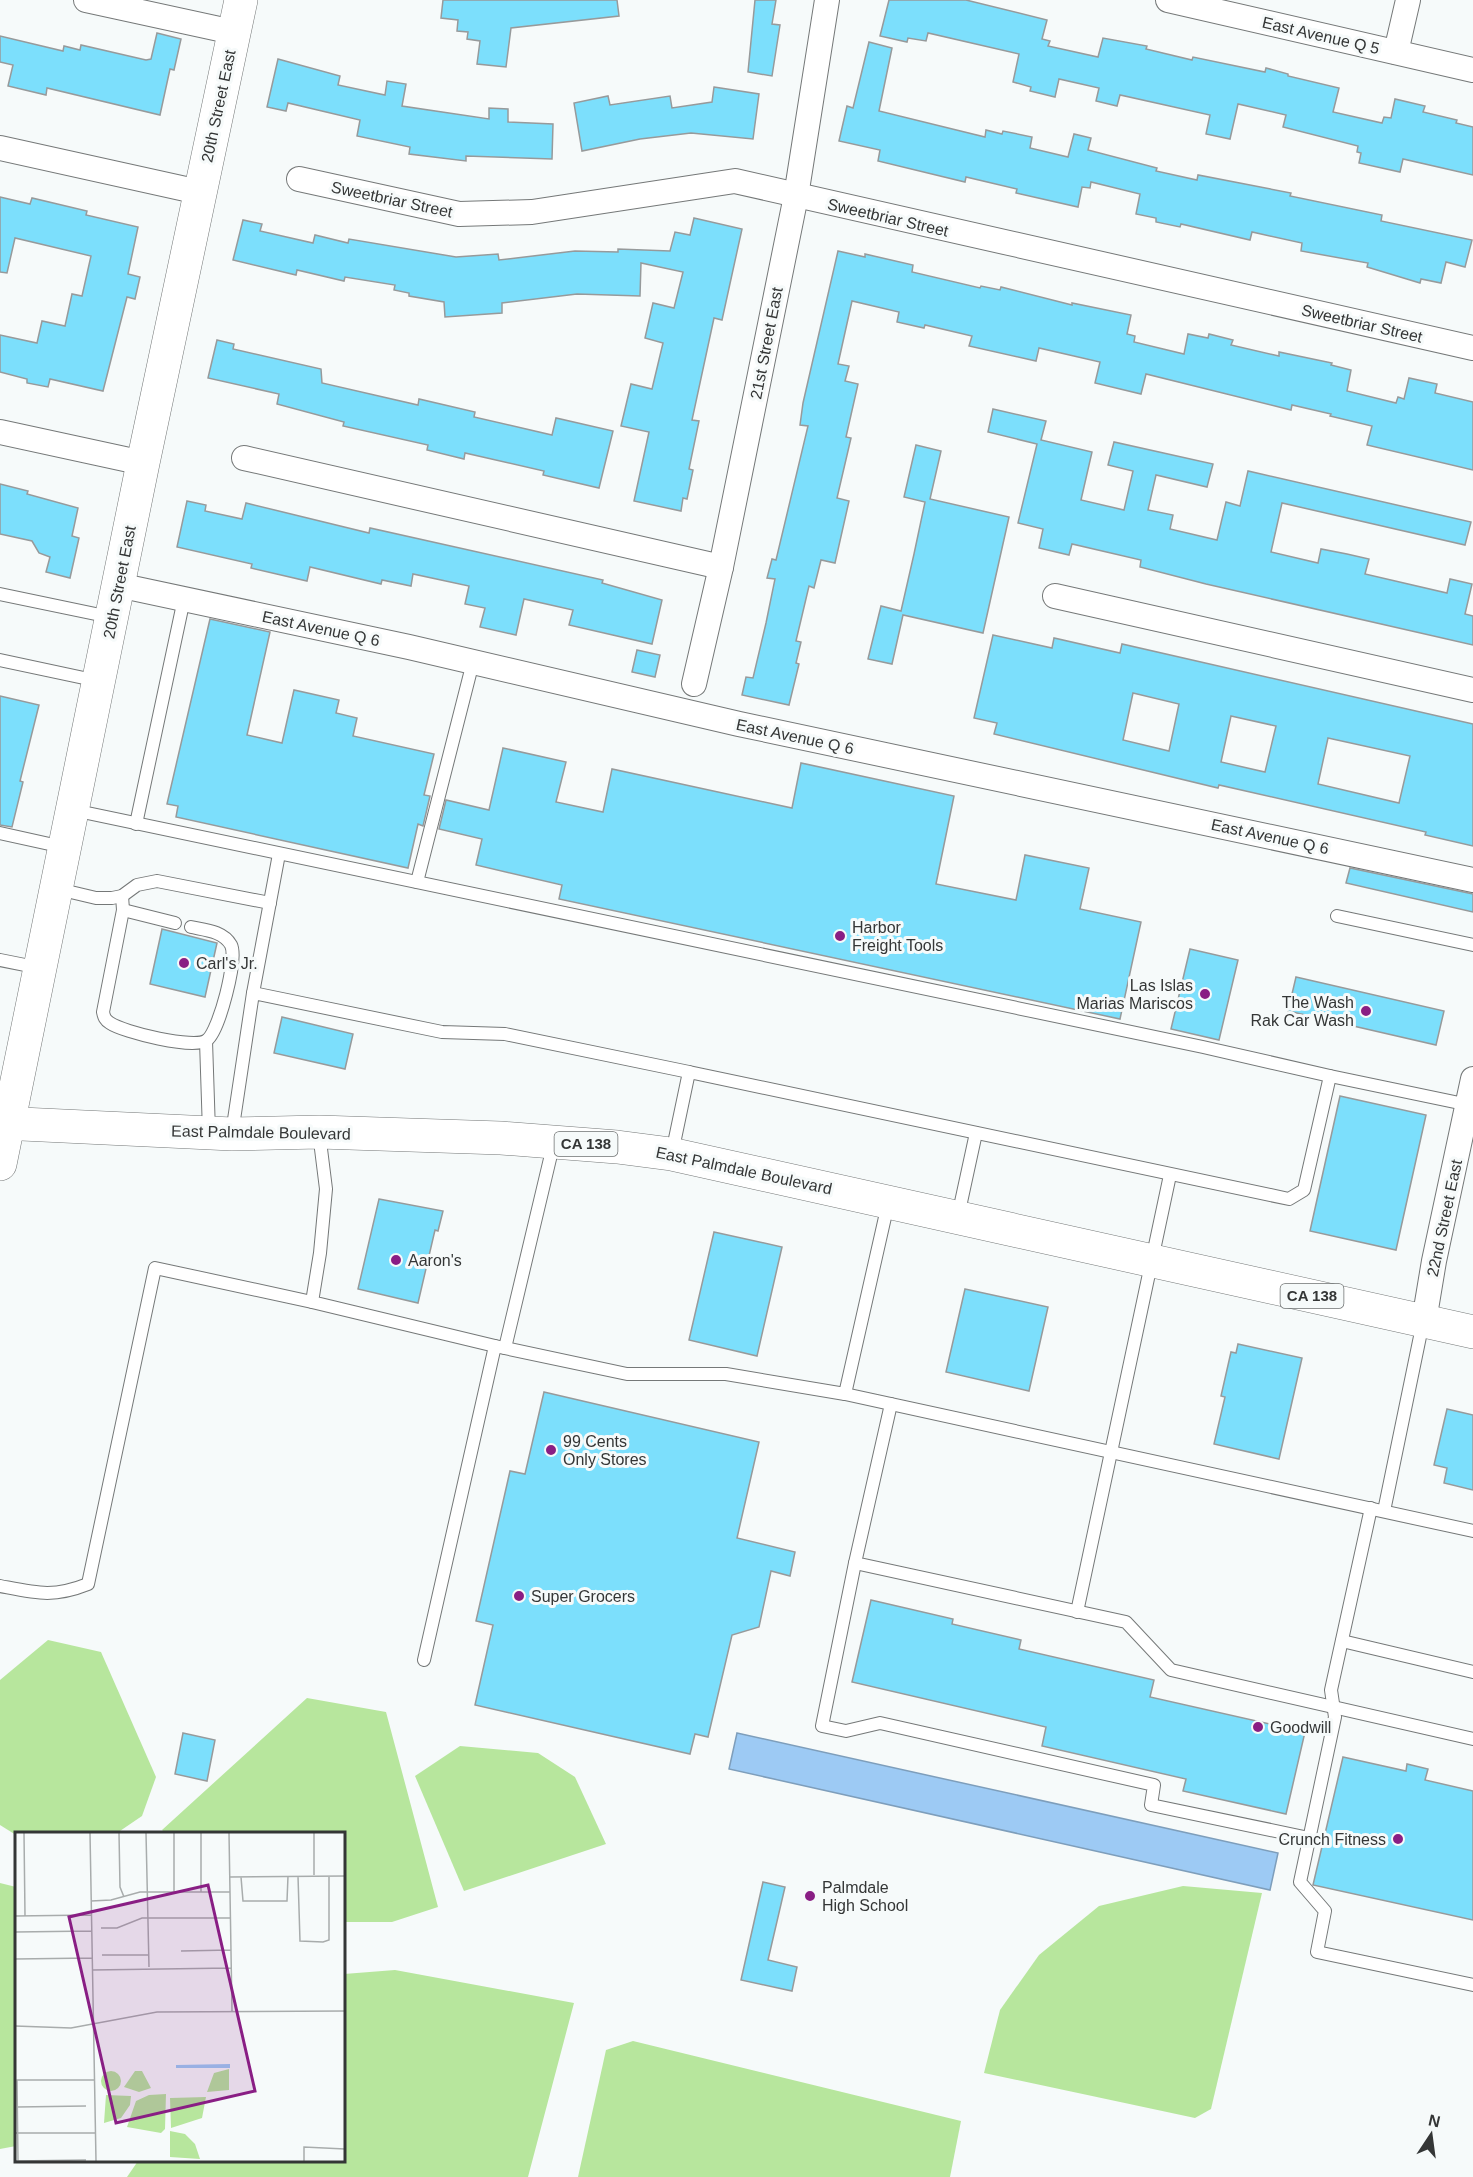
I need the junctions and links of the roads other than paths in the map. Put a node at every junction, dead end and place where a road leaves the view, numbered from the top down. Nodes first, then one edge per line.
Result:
1 (86, 0) edge
2 (241, 0) edge
3 (827, 0) edge
4 (1168, 0) edge
5 (1408, 0) edge
6 (114, 3) edge
7 (234, 33) junction
8 (1396, 52) junction
9 (1473, 70) edge
10 (0, 148) edge
11 (299, 179) dead end
12 (199, 192) junction
13 (796, 196) junction
14 (1473, 348) edge
15 (0, 432) edge
16 (244, 458) dead end
17 (143, 463) junction
18 (721, 567) junction
19 (118, 585) junction
20 (0, 594) edge
21 (1055, 596) dead end
22 (184, 599) junction
23 (112, 617) junction
24 (0, 660) edge
25 (474, 663) junction
26 (99, 681) junction
27 (694, 684) dead end
28 (1473, 690) edge
29 (72, 810) junction
30 (136, 824) junction
31 (0, 833) edge
32 (65, 847) junction
33 (279, 854) junction
34 (1473, 880) edge
35 (417, 882) junction
36 (57, 888) junction
37 (122, 896) junction
38 (270, 903) junction
39 (123, 910) junction
40 (1337, 916) dead end
41 (175, 923) dead end
42 (191, 927) dead end
43 (1473, 945) edge
44 (0, 960) edge
45 (40, 968) junction
46 (253, 993) junction
47 (206, 1041) junction
48 (689, 1072) junction
49 (1330, 1076) junction
50 (1473, 1079) edge
51 (1469, 1105) junction
52 (4, 1124) edge
53 (319, 1132) junction
54 (220, 1133) junction
55 (976, 1133) junction
56 (554, 1142) junction
57 (1466, 1147) edge
58 (671, 1154) junction
59 (0, 1164) edge
60 (1170, 1175) junction
61 (889, 1200) junction
62 (958, 1217) junction
63 (1152, 1260) junction
64 (312, 1302) junction
65 (1424, 1321) junction
66 (1473, 1332) edge
67 (500, 1347) junction
68 (845, 1394) junction
69 (891, 1404) junction
70 (1111, 1452) junction
71 (1371, 1508) junction
72 (1384, 1511) junction
73 (1473, 1531) edge
74 (855, 1563) junction
75 (0, 1586) edge
76 (1077, 1612) junction
77 (1342, 1641) junction
78 (424, 1660) dead end
79 (1473, 1672) edge
80 (1334, 1706) junction
81 (1473, 1739) edge
82 (1309, 1838) junction
83 (1473, 1985) edge

1 - 6 street
2 - 7 main road, 20th Street East
3 - 13 street, 21st Street East
4 - 8 street, East Avenue Q 5
5 - 8 street
6 - 7 street
7 - 12 main road, 20th Street East
8 - 9 street, East Avenue Q 5
10 - 12 street
11 - 13 street, Sweetbriar Street
12 - 17 main road, 20th Street East
13 - 14 street, Sweetbriar Street
13 - 18 street, 21st Street East
15 - 17 street
16 - 18 street
17 - 19 main road, 20th Street East
18 - 27 street, 21st Street East
19 - 22 street, East Avenue Q 6
19 - 23 main road, 20th Street East
20 - 23 lane
21 - 28 street
22 - 25 street, East Avenue Q 6
22 - 30 lane
23 - 26 main road, 20th Street East
24 - 26 lane
25 - 34 street, East Avenue Q 6
25 - 35 lane
26 - 29 main road, 20th Street East
29 - 30 lane
29 - 32 main road, 20th Street East
30 - 33 lane
31 - 32 lane
32 - 36 main road, 20th Street East
33 - 35 lane
33 - 38 lane
35 - 49 lane
36 - 37 lane
36 - 45 main road, 20th Street East
37 - 38 lane
37 - 39 lane
38 - 46 lane
39 - 41 lane
39 - 47 lane
40 - 43 lane
42 - 47 lane
44 - 45 lane
45 - 52 main road, 20th Street East
46 - 48 lane
46 - 54 lane
47 - 54 lane
48 - 55 lane
48 - 58 lane
49 - 51 lane
49 - 60 lane
50 - 51 street, 22nd Street East
51 - 57 street, 22nd Street East
52 - 54 main road, East Palmdale Boulevard / CA 138
52 - 59 main road, 20th Street East
53 - 54 main road, East Palmdale Boulevard / CA 138
53 - 56 main road, East Palmdale Boulevard / CA 138
53 - 64 lane
55 - 60 lane
55 - 62 lane
56 - 58 main road, East Palmdale Boulevard / CA 138
56 - 67 lane
57 - 65 street, 22nd Street East
58 - 61 main road, East Palmdale Boulevard / CA 138
60 - 63 lane
61 - 62 main road, East Palmdale Boulevard / CA 138
61 - 68 lane
62 - 63 main road, East Palmdale Boulevard / CA 138
63 - 65 main road, East Palmdale Boulevard / CA 138
63 - 70 lane
64 - 67 lane
64 - 75 lane
65 - 66 main road, East Palmdale Boulevard / CA 138
65 - 72 lane
67 - 68 lane
67 - 78 lane
68 - 69 lane
69 - 70 lane
69 - 74 lane
70 - 71 lane
70 - 76 lane
71 - 72 lane
71 - 77 lane
72 - 73 lane
74 - 76 lane
74 - 82 lane
76 - 80 lane
77 - 79 lane
77 - 80 lane
80 - 81 lane
80 - 82 lane
82 - 83 lane

